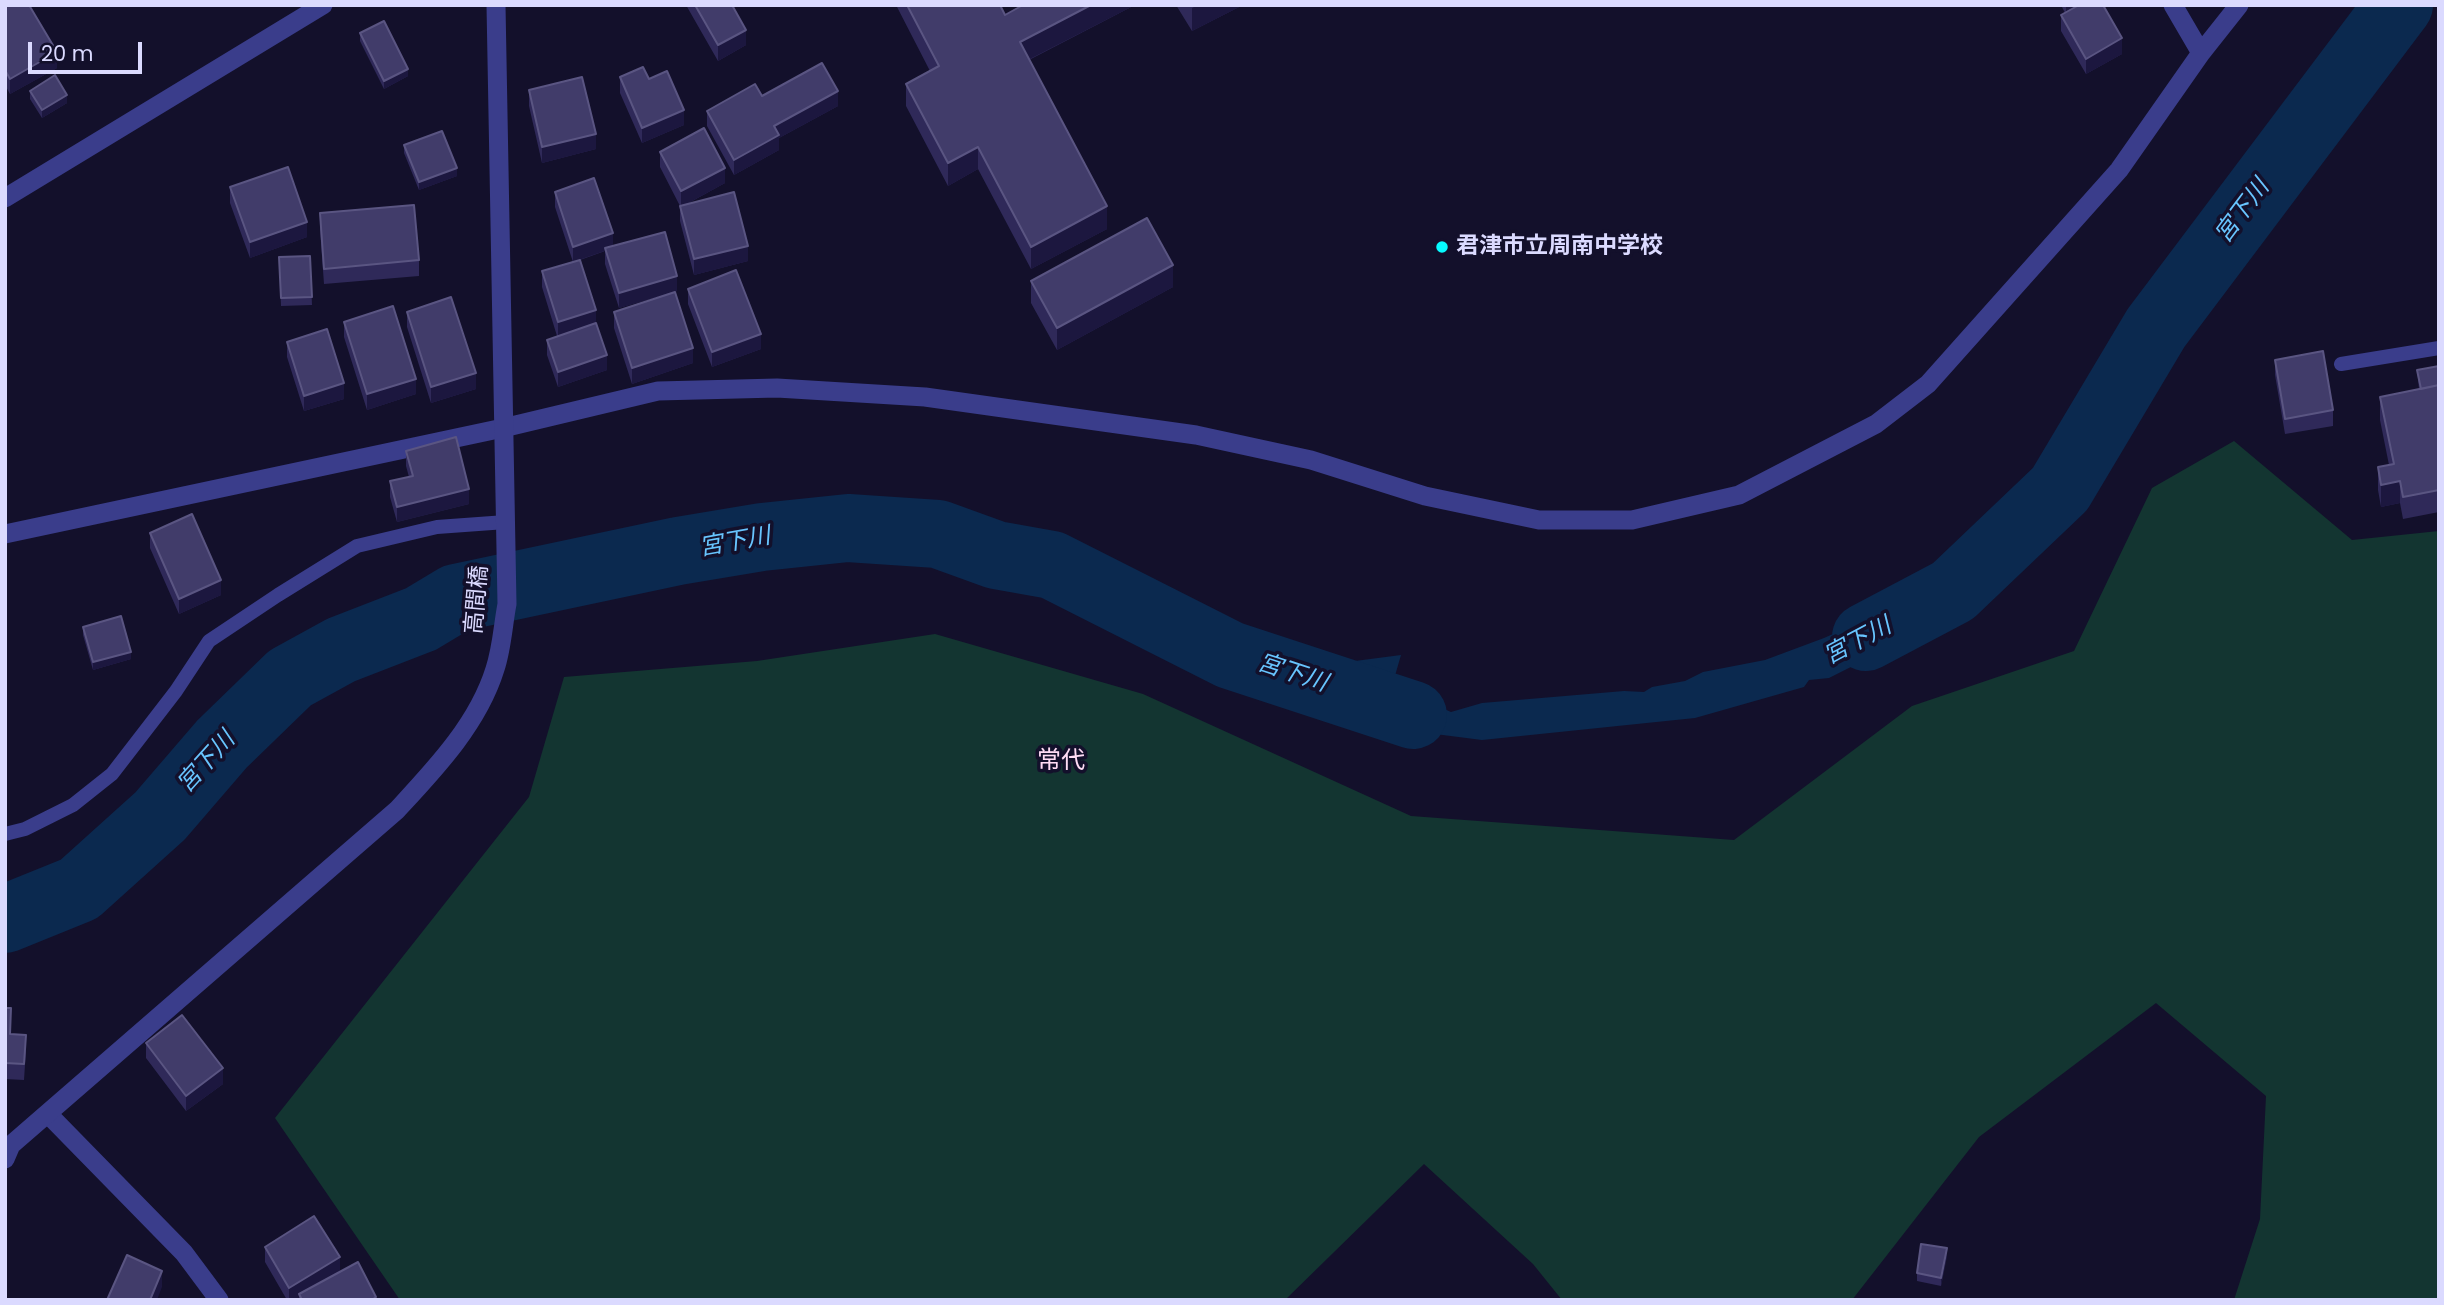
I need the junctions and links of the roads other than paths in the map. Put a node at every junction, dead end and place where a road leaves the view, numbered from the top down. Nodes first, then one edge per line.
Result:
1 (323, 5) edge
2 (496, 5) edge
3 (2173, 5) edge
4 (2239, 5) edge
5 (2201, 53) junction
6 (5, 198) edge
7 (2439, 348) edge
8 (2340, 364) dead end
9 (503, 428) junction
10 (506, 528) junction
11 (5, 534) edge
12 (5, 834) edge
13 (48, 1114) junction
14 (7, 1149) edge
15 (219, 1300) edge

1 - 6 street
2 - 9 street, 高間橋
3 - 5 street
4 - 5 street
5 - 9 street
7 - 8 lane
9 - 10 street, 高間橋
9 - 11 street
10 - 12 lane
10 - 13 street, 高間橋
13 - 14 street, 高間橋
13 - 15 street

